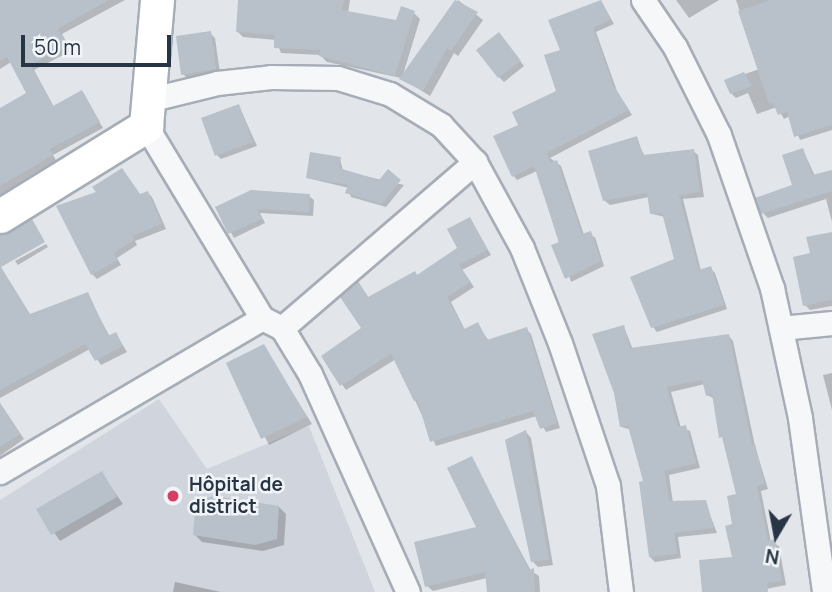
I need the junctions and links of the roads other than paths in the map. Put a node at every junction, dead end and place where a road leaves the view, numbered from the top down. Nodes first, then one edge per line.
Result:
1 (157, 0) edge
2 (643, 0) edge
3 (147, 113) junction
4 (475, 162) junction
5 (0, 216) edge
6 (272, 323) junction
7 (832, 323) edge
8 (781, 328) junction
9 (0, 472) edge
10 (408, 592) edge
11 (621, 592) edge
12 (824, 592) edge

1 - 3 street
2 - 8 street
3 - 4 street
3 - 5 street
3 - 6 street
4 - 6 street
4 - 11 street
6 - 9 street
6 - 10 street
7 - 8 street
8 - 12 street

